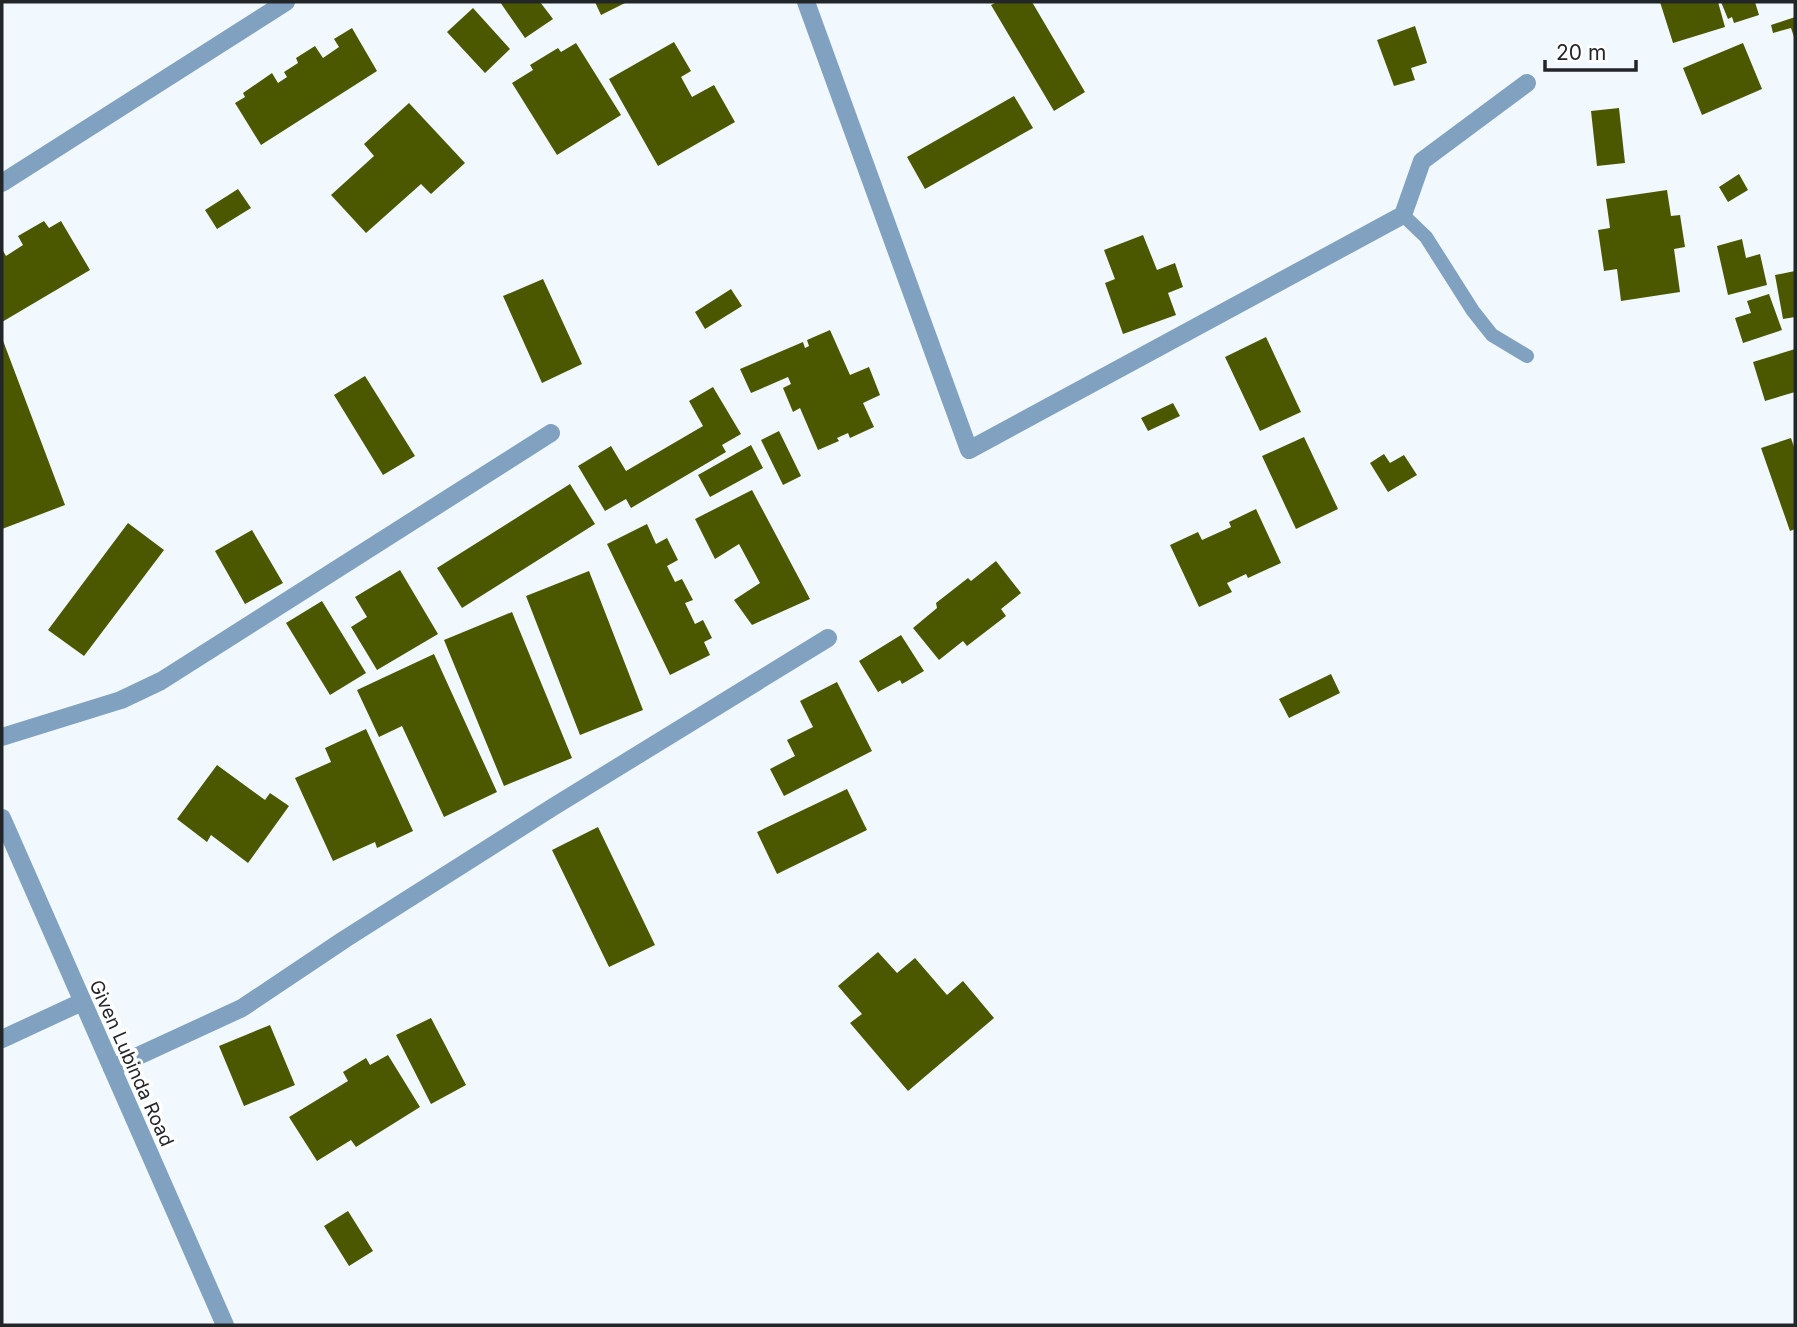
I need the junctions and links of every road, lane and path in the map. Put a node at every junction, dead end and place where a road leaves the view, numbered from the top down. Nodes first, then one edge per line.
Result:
1 (286, 2) edge
2 (806, 2) edge
3 (1527, 83) dead end
4 (2, 183) edge
5 (1404, 215) junction
6 (1527, 356) dead end
7 (551, 433) dead end
8 (828, 638) dead end
9 (2, 737) edge
10 (2, 818) edge
11 (82, 1002) junction
12 (2, 1039) edge
13 (112, 1068) junction
14 (225, 1325) edge

1 - 4 street
2 - 5 street
3 - 5 street
5 - 6 lane
7 - 9 street
8 - 13 street
10 - 11 street, Given Lubinda Road
11 - 12 street
11 - 13 street, Given Lubinda Road
13 - 14 street, Given Lubinda Road

